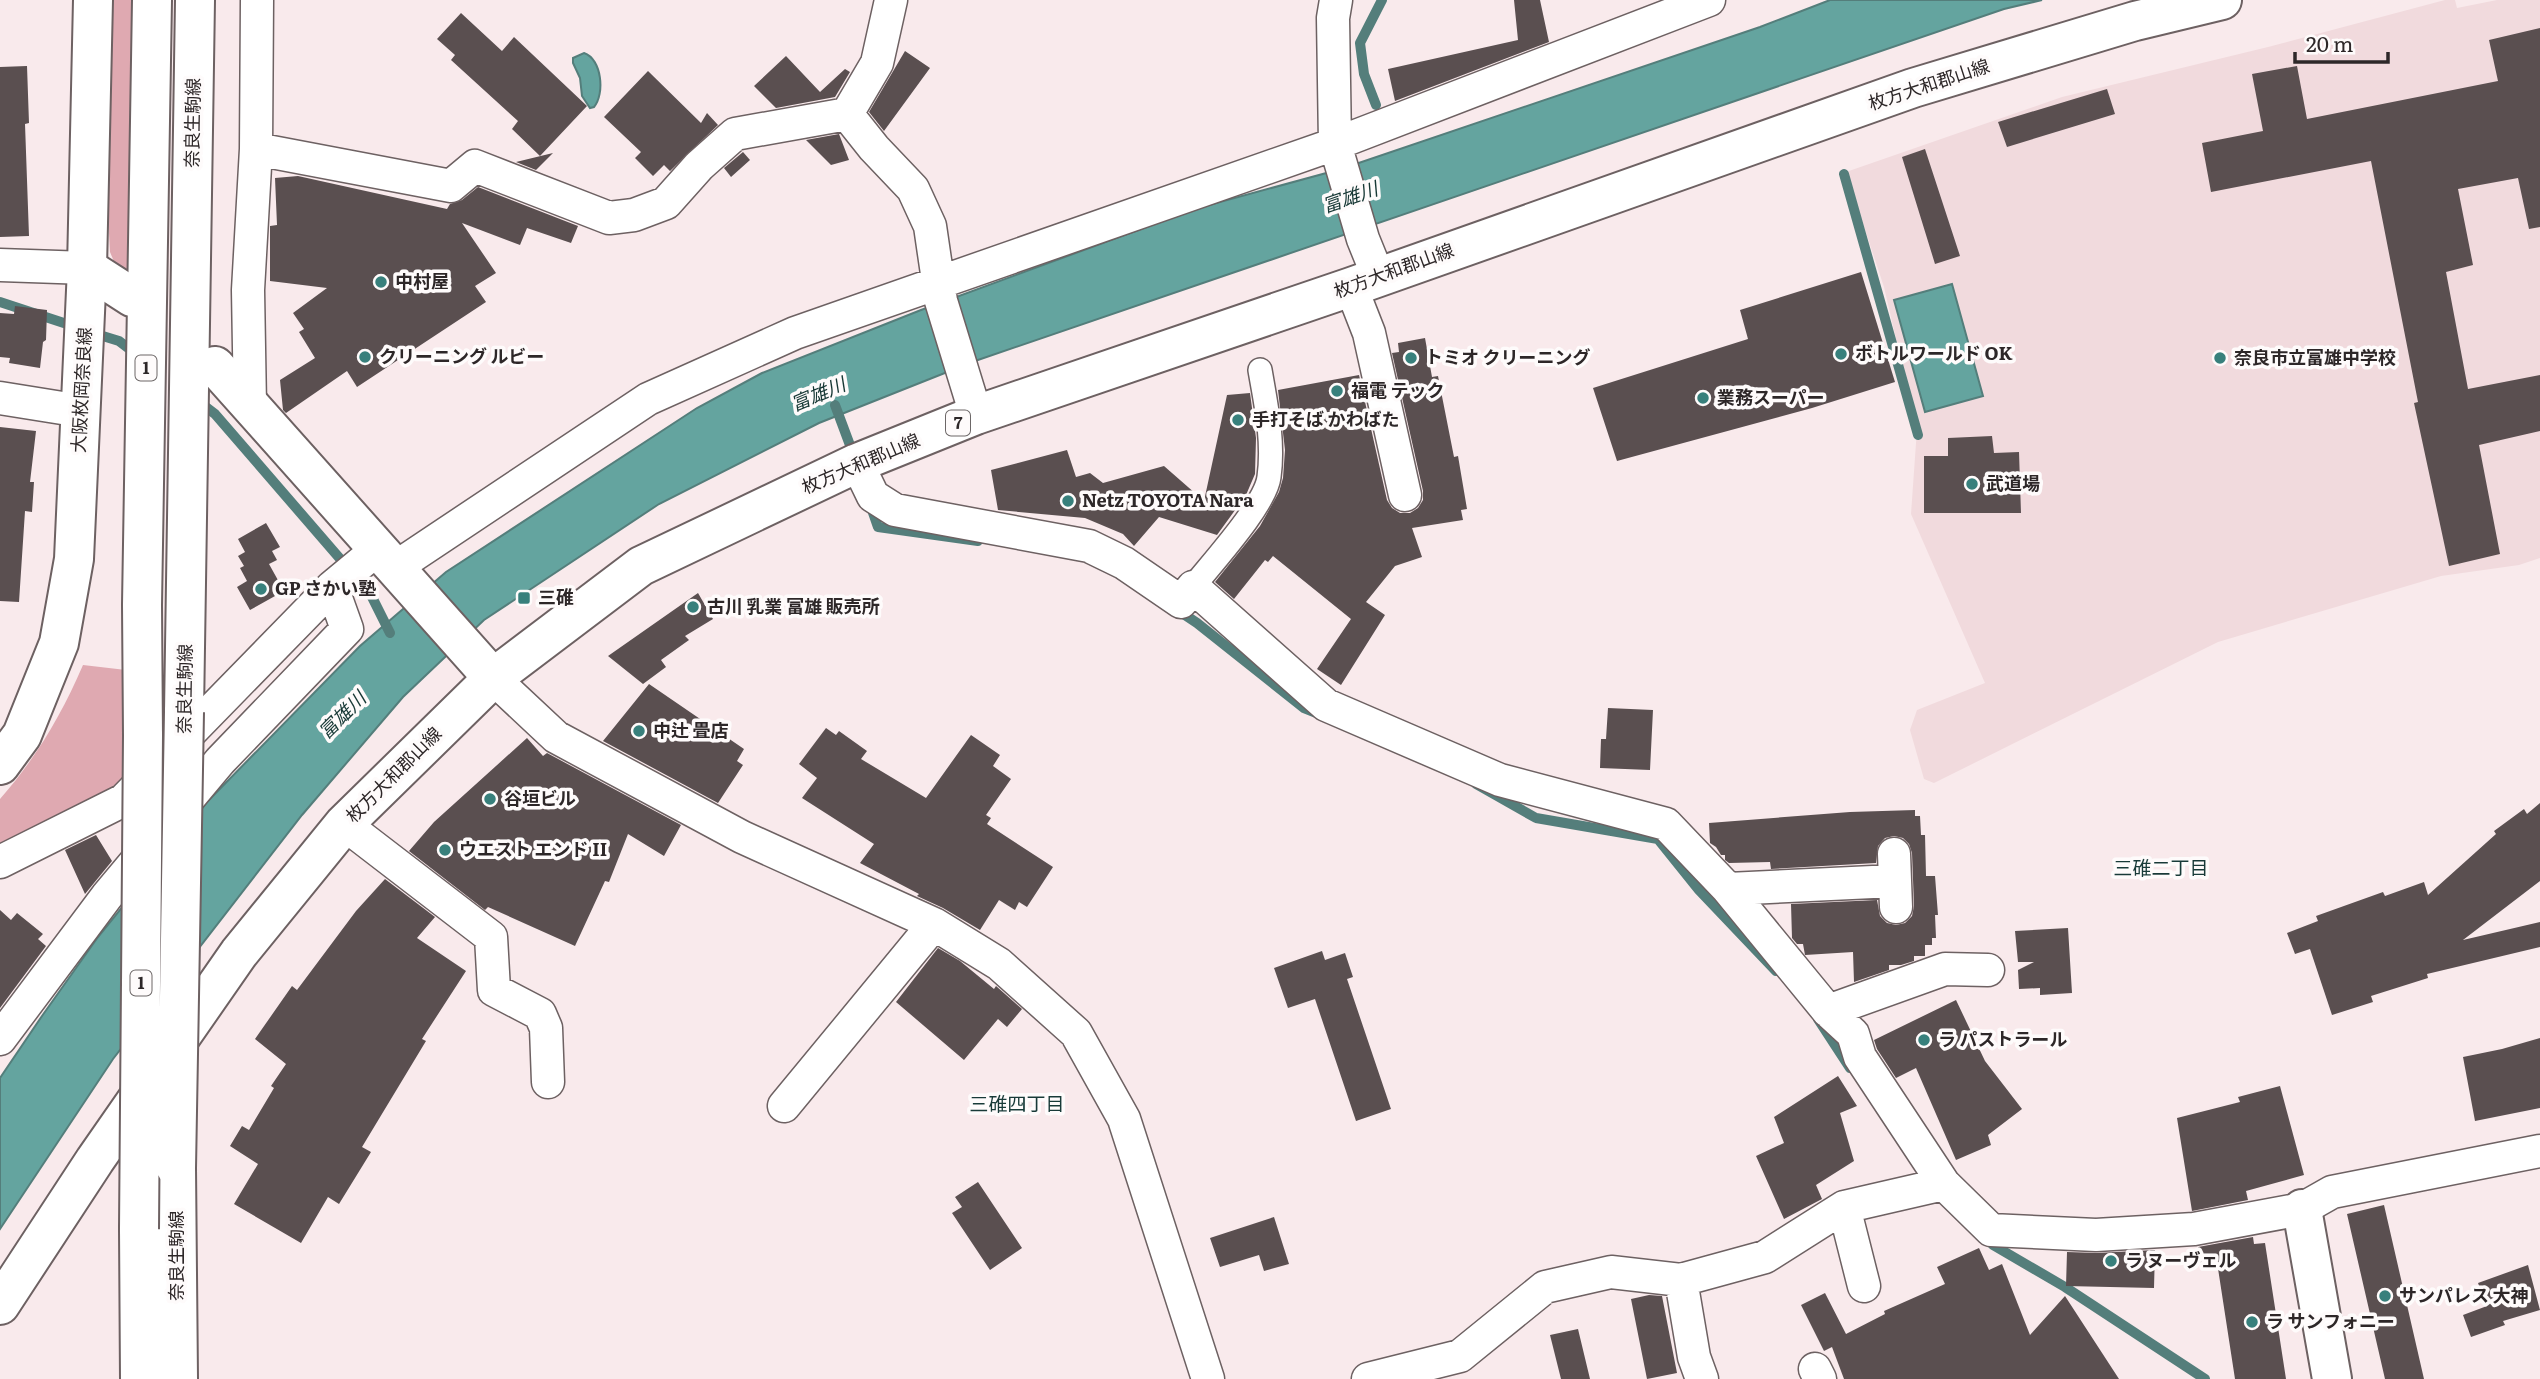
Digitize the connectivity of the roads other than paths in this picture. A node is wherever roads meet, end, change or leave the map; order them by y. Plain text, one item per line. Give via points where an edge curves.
1 (93, 0) edge
2 (152, 0) edge
3 (195, 0) edge
4 (257, 0) edge
5 (891, 0) edge
6 (1336, 0) edge
7 (1709, 0) edge
8 (2222, 0) edge
9 (848, 114) junction
10 (256, 149) junction
11 (1338, 156) junction
12 (0, 265) edge
13 (87, 268) junction
14 (1365, 281) junction
15 (940, 292) junction
16 (132, 297) dead end
17 (215, 366) dead end
18 (1260, 370) dead end
19 (0, 398) edge
20 (250, 406) junction
21 (81, 411) junction
22 (976, 415) junction
23 (856, 463) junction
24 (1405, 495) dead end
25 (398, 569) junction
26 (332, 587) junction
27 (1193, 587) junction
28 (493, 678) junction
29 (0, 765) edge
30 (344, 824) junction
31 (0, 862) edge
32 (1894, 881) dead end
33 (1728, 889) junction
34 (934, 924) junction
35 (1988, 970) dead end
36 (1828, 1011) junction
37 (0, 1039) edge
38 (548, 1082) dead end
39 (784, 1106) dead end
40 (2540, 1152) edge
41 (1944, 1184) junction
42 (1844, 1207) junction
43 (2302, 1209) junction
44 (1681, 1280) junction
45 (1864, 1286) dead end
46 (0, 1305) edge
47 (1464, 1368) edge
48 (140, 1379) edge
49 (178, 1379) edge
50 (1208, 1379) edge
51 (1368, 1379) edge
52 (1702, 1379) edge
53 (2332, 1379) edge

1 - 13 main road, 大阪枚岡奈良線
2 - 48 main road, 1, bridge via 142,605
3 - 49 main road, 奈良生駒線, bridge via 176,1168
4 - 10 street
5 - 9 street via 877,63
6 - 11 street
7 - 11 street
8 - 14 main road, 枚方大和郡山線 / 7 via 2135,21 1913,88
9 - 10 street via 735,134 666,202 634,215 609,218 475,166 451,186
9 - 15 street via 913,188 930,226
10 - 20 street via 248,290
11 - 14 street via 1363,239
11 - 15 street
12 - 13 street
13 - 16 main road
13 - 21 main road, 大阪枚岡奈良線
14 - 22 main road, 枚方大和郡山線 / 7
14 - 24 street via 1369,333
15 - 22 street
15 - 25 street via 795,333 648,399
17 - 20 main road
18 - 27 street via 1270,432 1269,480 1256,506
19 - 21 street
20 - 25 main road
21 - 29 main road, 大阪枚岡奈良線 via 74,559 59,643 22,735
22 - 23 main road, 枚方大和郡山線 / 7
23 - 27 street via 873,496 895,510 1089,545 1181,603
23 - 28 main road, 枚方大和郡山線 / 7 via 641,566
25 - 26 street
25 - 28 main road
26 - 31 street via 124,800
26 - 37 street via 347,629 211,772 107,896
27 - 33 street via 1326,705 1500,780 1666,824
28 - 30 main road, 枚方大和郡山線 / 7
28 - 34 street via 556,737 742,837
30 - 38 street via 491,937 494,990 540,1014 546,1028
30 - 46 main road, 枚方大和郡山線 / 7 via 239,953
32 - 33 street
33 - 36 street
34 - 39 street
34 - 50 street via 999,964 1076,1033 1124,1119
35 - 36 street via 1945,969
36 - 41 street via 1853,1034 1860,1057
40 - 43 street via 2332,1192
41 - 42 street
41 - 43 street via 1991,1230 2096,1235 2182,1229
42 - 44 street via 1765,1257
42 - 45 street
43 - 53 main road
44 - 47 street via 1611,1272 1545,1287
44 - 52 street
47 - 51 street

